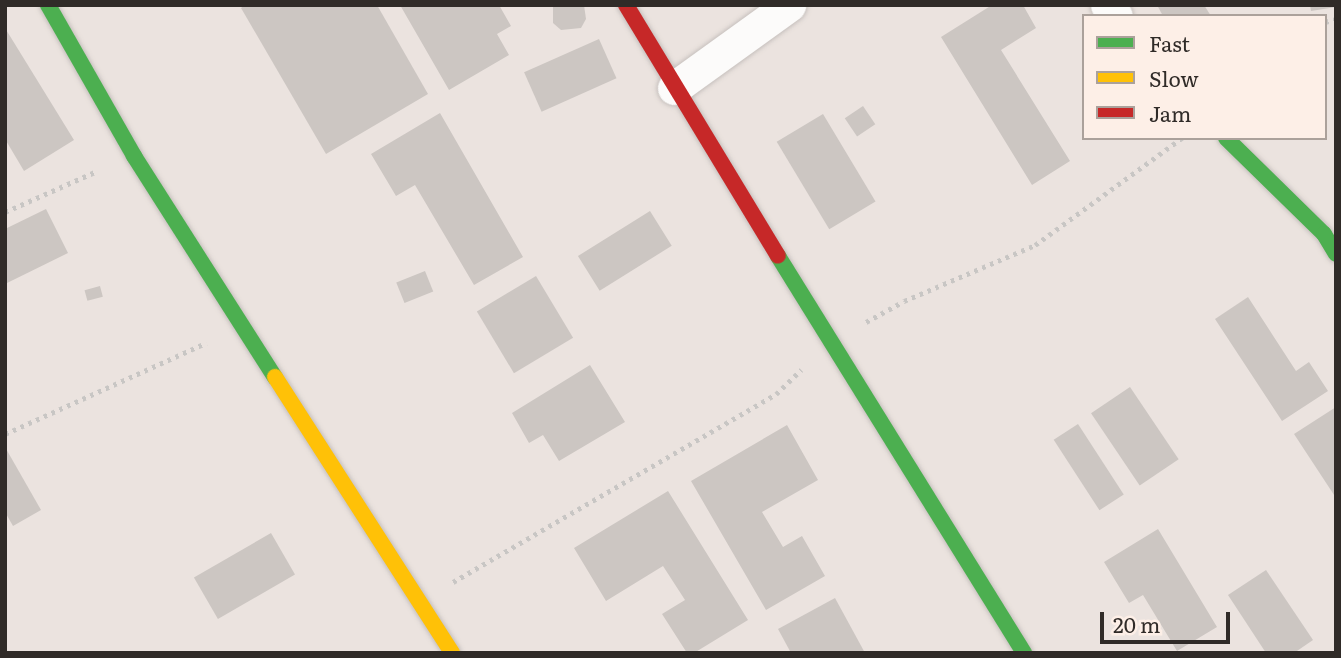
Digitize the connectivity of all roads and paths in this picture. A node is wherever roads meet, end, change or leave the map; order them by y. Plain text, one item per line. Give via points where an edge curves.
1 (48, 5) edge
2 (626, 5) edge
3 (789, 5) edge
4 (674, 88) junction
5 (1228, 140) edge
6 (134, 156) junction
7 (5, 212) edge
8 (1336, 254) edge
9 (242, 327) junction
10 (5, 434) edge
11 (452, 653) edge
12 (1024, 653) edge

1 - 6 street
2 - 4 street
3 - 4 street
4 - 12 street
5 - 8 street via 1324,234
6 - 7 path
6 - 9 street
9 - 10 path
9 - 11 street

